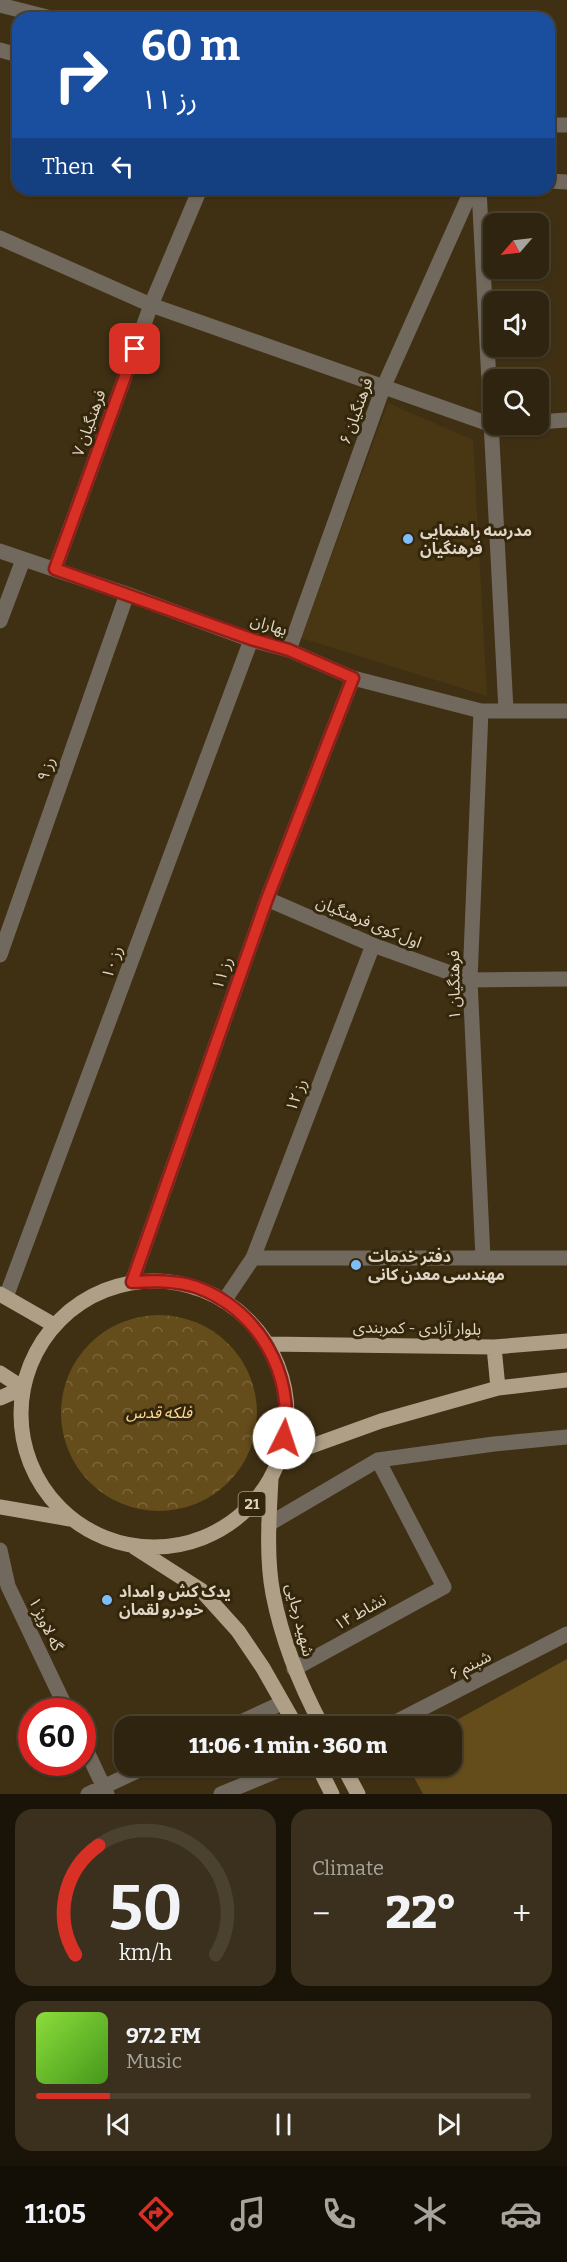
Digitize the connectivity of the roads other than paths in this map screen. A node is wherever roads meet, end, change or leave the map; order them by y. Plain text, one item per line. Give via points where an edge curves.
1 (0, 4) edge
2 (29, 12) edge
3 (197, 195) edge
4 (469, 195) edge
5 (479, 195) edge
6 (0, 238) edge
7 (151, 305) junction
8 (492, 369) edge
9 (383, 388) junction
10 (567, 420) edge
11 (483, 421) edge
12 (549, 421) edge
13 (496, 435) edge
14 (0, 551) edge
15 (23, 560) junction
16 (55, 569) junction
17 (127, 594) junction
18 (0, 621) edge
19 (251, 639) junction
20 (289, 650) junction
21 (353, 678) junction
22 (481, 711) junction
23 (506, 711) junction
24 (567, 711) edge
25 (267, 899) junction
26 (373, 945) junction
27 (0, 956) edge
28 (567, 979) edge
29 (470, 980) junction
30 (253, 1258) junction
31 (483, 1258) junction
32 (567, 1258) edge
33 (132, 1282) junction
34 (3, 1295) edge
35 (224, 1301) junction
36 (54, 1324) junction
37 (567, 1341) edge
38 (267, 1344) junction
39 (494, 1347) junction
40 (0, 1373) edge
41 (567, 1380) edge
42 (23, 1388) junction
43 (498, 1388) junction
44 (0, 1398) edge
45 (567, 1437) edge
46 (280, 1457) junction
47 (378, 1460) junction
48 (271, 1479) junction
49 (0, 1507) edge
50 (70, 1519) junction
51 (269, 1524) junction
52 (134, 1547) junction
53 (0, 1550) edge
54 (567, 1634) edge
55 (294, 1669) junction
56 (61, 1698) edge
57 (282, 1703) junction
58 (254, 1716) edge
59 (290, 1716) edge
60 (317, 1716) edge
61 (407, 1716) edge
62 (96, 1770) edge
63 (130, 1776) edge
64 (264, 1776) edge
65 (323, 1776) edge
66 (348, 1776) edge
67 (106, 1790) edge
68 (88, 1794) edge
69 (221, 1794) edge
70 (332, 1794) edge
71 (358, 1794) edge

1 - 2 street
3 - 7 street, فرهنگیان ۷
4 - 9 street, فرهنگیان ۶
5 - 8 street
6 - 7 street
7 - 9 street
7 - 16 street, فرهنگیان ۷
9 - 11 street
9 - 20 street, فرهنگیان ۶
10 - 12 street
13 - 23 street
14 - 15 street, بهاران
15 - 16 street, بهاران
15 - 18 street
16 - 17 street, بهاران
17 - 19 street, بهاران
17 - 27 street, رز ۹
19 - 20 street, بهاران
19 - 34 street, رز ۱۰
20 - 21 street, بهاران
21 - 22 street, بهاران
21 - 25 street, رز ۱۱
22 - 23 street, بهاران
22 - 29 street, فرهنگیان ۱
23 - 24 street, بهاران
25 - 26 street, اول کوی فرهنگیان
25 - 33 street, رز ۱۱
26 - 29 street, اول کوی فرهنگیان
26 - 30 street, رز ۱۲
28 - 29 street, اول کوی فرهنگیان
29 - 31 street, فرهنگیان ۱
30 - 31 street
30 - 35 street, رز ۱۲
31 - 32 street
33 - 35 main road, 21 via 164,1281 195,1287
33 - 36 main road, 21 via 89,1297
34 - 36 main road
35 - 38 main road, 21 via 248,1320
36 - 42 main road, 21 via 34,1354
37 - 39 main road, بلوار آزادی - کمربندی
38 - 39 main road, بلوار آزادی - کمربندی
38 - 46 main road, 21 via 283,1380 287,1419
39 - 43 main road
40 - 42 main road
41 - 43 main road
42 - 44 main road
42 - 50 main road, 21 via 20,1425 28,1460 45,1492
43 - 46 main road via 381,1421
45 - 47 street
46 - 48 main road, 21
47 - 51 street
47 - 55 street, نشاط ۱۴ via 444,1587
48 - 51 main road, شهید رجایی
48 - 52 main road, 21 via 246,1512 213,1535 174,1547
49 - 50 main road, 21
50 - 52 main road, 21 via 100,1538
51 - 55 main road, شهید رجایی via 273,1593
52 - 57 main road via 201,1590 238,1631
53 - 56 street, گه لاویژ ۱ via 8,1586
54 - 61 street, شبنم ۶
55 - 60 main road, شهید رجایی
57 - 58 street
57 - 59 main road
62 - 67 street
63 - 67 street
64 - 69 street
65 - 70 main road
66 - 71 main road
67 - 68 street

